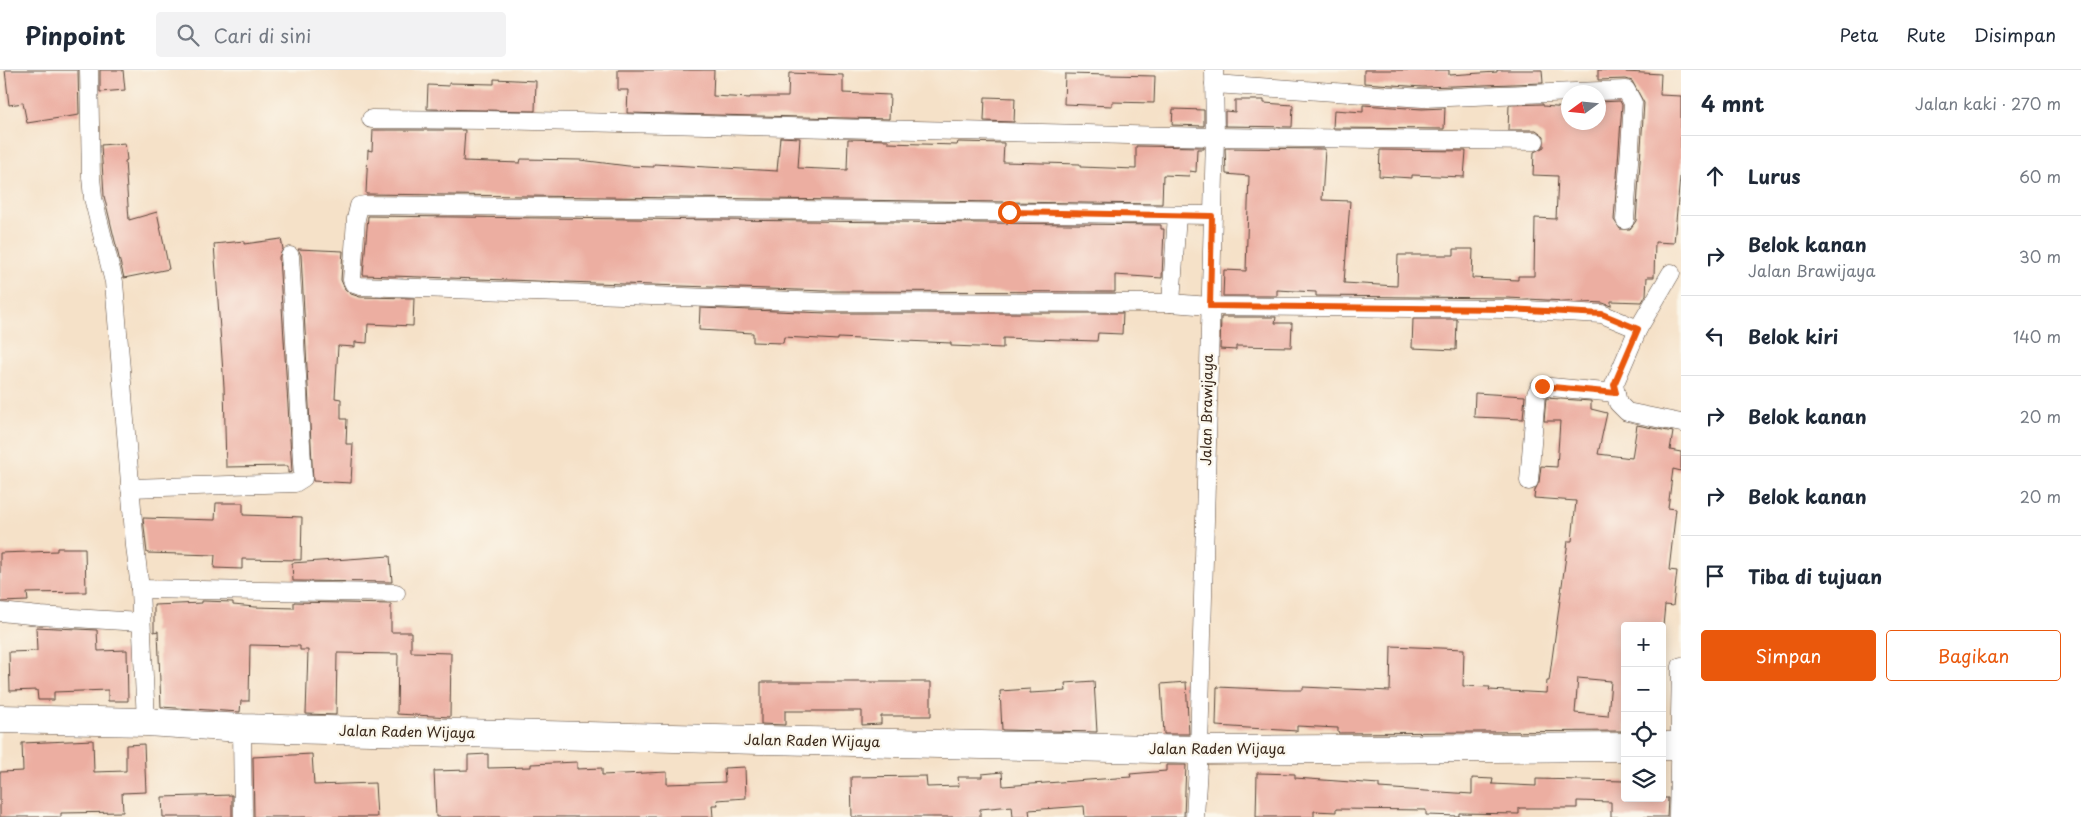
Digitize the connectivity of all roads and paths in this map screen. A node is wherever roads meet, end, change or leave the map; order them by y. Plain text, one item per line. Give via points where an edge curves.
1 (89, 70) edge
2 (1214, 77) edge
3 (371, 119) dead end
4 (1215, 138) junction
5 (1535, 141) dead end
6 (1177, 215) junction
7 (1212, 216) junction
8 (1625, 220) dead end
9 (290, 256) dead end
10 (1671, 273) dead end
11 (1171, 303) junction
12 (1210, 306) junction
13 (1638, 329) junction
14 (1616, 393) junction
15 (1681, 423) edge
16 (1530, 481) dead end
17 (130, 488) junction
18 (140, 589) junction
19 (396, 593) dead end
20 (0, 612) edge
21 (140, 622) junction
22 (1681, 666) edge
23 (0, 720) edge
24 (146, 722) junction
25 (242, 728) junction
26 (1674, 746) edge
27 (1621, 747) edge
28 (1199, 750) junction
29 (243, 817) edge
30 (1195, 817) edge
31 (1678, 817) edge

1 - 17 street via 91,177 115,289
2 - 4 street, Jalan Brawijaya
2 - 8 street via 1423,98 1626,90 1634,102
3 - 4 street
4 - 5 street
4 - 7 street, Jalan Brawijaya
6 - 7 street
6 - 11 street
6 - 11 street via 365,205 359,206 354,236 352,280 360,286 826,302
7 - 12 street, Jalan Brawijaya
9 - 17 street via 303,478 294,483
10 - 13 street
11 - 12 street
12 - 13 street via 1507,309 1602,314
12 - 28 street, Jalan Brawijaya
13 - 14 street via 1614,385
14 - 15 street via 1618,403 1627,412
14 - 16 street via 1539,388
17 - 18 street
18 - 19 street
18 - 21 street
20 - 21 street
21 - 24 street
22 - 26 street
23 - 24 highway, Jalan Raden Wijaya
24 - 25 highway, Jalan Raden Wijaya
25 - 28 highway, Jalan Raden Wijaya
25 - 29 street
26 - 31 street
27 - 28 highway, Jalan Raden Wijaya
28 - 30 street, Jalan Brawijaya

